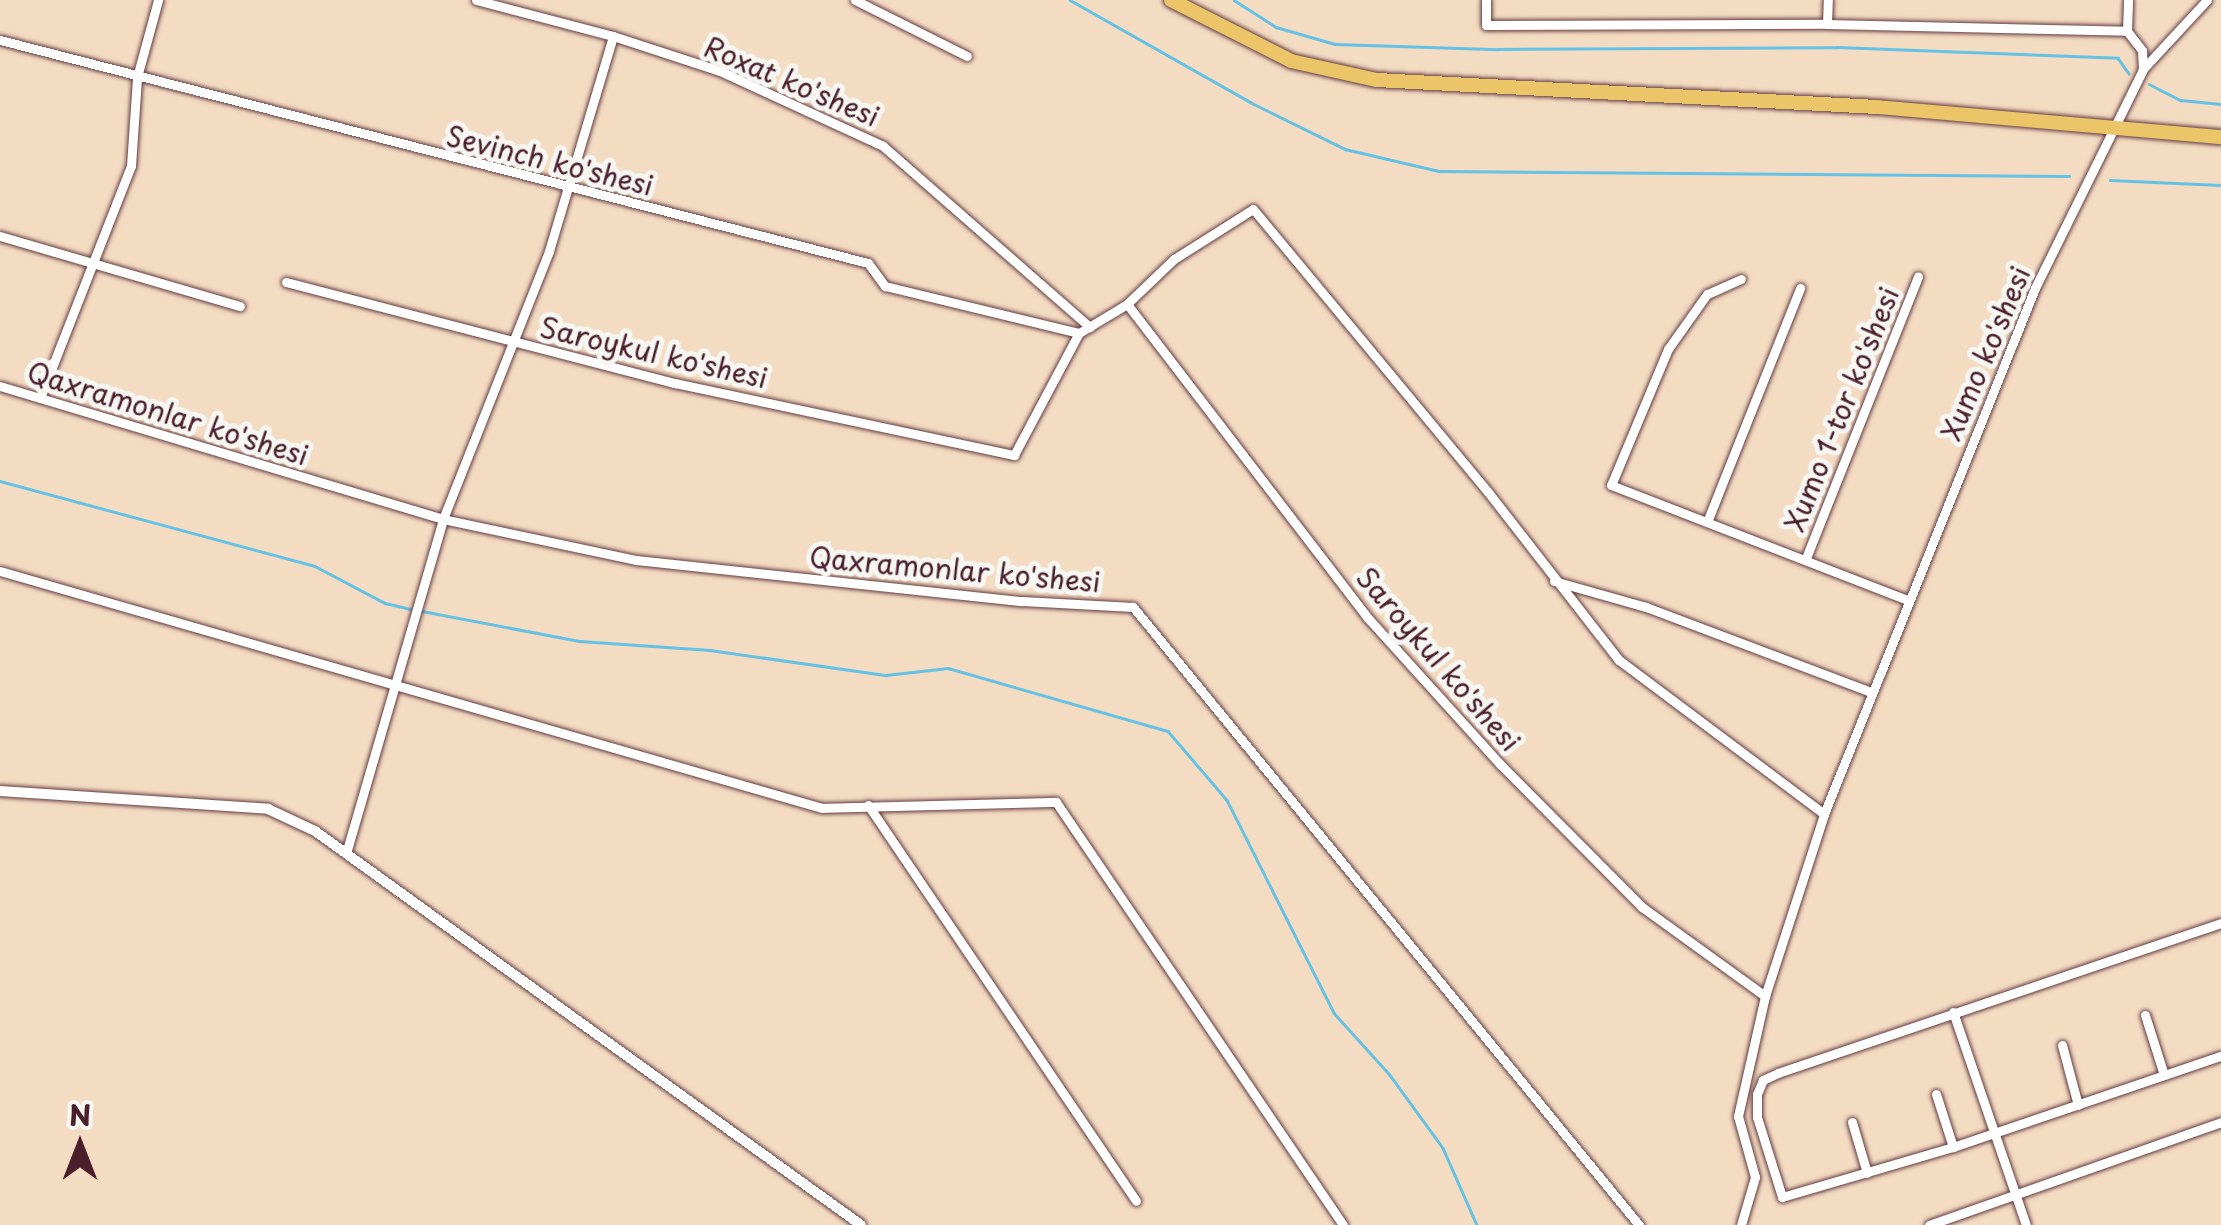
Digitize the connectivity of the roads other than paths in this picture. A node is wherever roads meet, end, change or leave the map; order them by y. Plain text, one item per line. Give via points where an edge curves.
1 (158, 0) edge
2 (476, 0) edge
3 (856, 0) edge
4 (1172, 0) edge
5 (1486, 0) edge
6 (1828, 0) edge
7 (2128, 0) edge
8 (2207, 0) edge
9 (1827, 24) junction
10 (2127, 31) junction
11 (613, 36) junction
12 (0, 40) edge
13 (966, 56) dead end
14 (2143, 69) junction
15 (137, 77) junction
16 (2112, 127) junction
17 (2221, 137) edge
18 (569, 189) junction
19 (0, 236) edge
20 (94, 262) junction
21 (1918, 276) dead end
22 (1741, 279) dead end
23 (286, 282) dead end
24 (1800, 288) dead end
25 (1126, 304) junction
26 (240, 306) dead end
27 (1090, 327) junction
28 (1079, 333) junction
29 (514, 342) junction
30 (0, 386) edge
31 (40, 398) junction
32 (443, 518) junction
33 (1707, 522) junction
34 (1806, 558) junction
35 (0, 571) edge
36 (1554, 581) junction
37 (1907, 600) junction
38 (393, 686) junction
39 (1871, 692) junction
40 (0, 791) edge
41 (868, 805) junction
42 (1824, 814) junction
43 (348, 850) junction
44 (2221, 923) edge
45 (1765, 996) junction
46 (1954, 1012) junction
47 (2146, 1015) dead end
48 (2062, 1045) dead end
49 (2221, 1056) edge
50 (2164, 1075) junction
51 (1936, 1094) dead end
52 (2078, 1105) junction
53 (1852, 1122) dead end
54 (2221, 1122) edge
55 (1992, 1134) junction
56 (1953, 1146) junction
57 (1867, 1173) junction
58 (2016, 1196) junction
59 (1136, 1201) dead end
60 (861, 1225) edge
61 (1343, 1225) edge
62 (1639, 1225) edge
63 (1741, 1225) edge
64 (1928, 1225) edge
65 (2026, 1225) edge

1 - 15 street
2 - 11 street, Roxat ko'shesi
3 - 13 street
4 - 16 highway via 1291,61 1377,80
5 - 9 street via 1486,25
6 - 9 street
7 - 10 street
8 - 14 street, Xumo ko'shesi
9 - 10 street
10 - 14 street via 2142,50
11 - 18 street
11 - 27 street, Roxat ko'shesi via 720,71 884,146
12 - 15 street, Sevinch ko'shesi
14 - 16 street, Xumo ko'shesi
15 - 18 street, Sevinch ko'shesi
15 - 20 street via 131,166
16 - 17 highway
16 - 37 street, Xumo ko'shesi via 2035,288
18 - 28 street, Sevinch ko'shesi via 868,263 884,286
18 - 29 street
19 - 20 street
20 - 26 street
20 - 31 street
21 - 34 street, Xumo 1-tor ko'shesi
22 - 33 street via 1707,294 1668,349 1612,486
23 - 29 street, Saroykul ko'shesi
24 - 33 street
25 - 27 street
25 - 36 street via 1174,259 1253,209
25 - 45 street, Saroykul ko'shesi via 1368,618 1500,764 1642,907
27 - 28 street
28 - 29 street, Saroykul ko'shesi via 1014,455
29 - 32 street
30 - 31 street, Qaxramonlar ko'shesi
31 - 32 street, Qaxramonlar ko'shesi
32 - 38 street
32 - 62 street, Qaxramonlar ko'shesi via 636,560 1133,608
33 - 34 street
34 - 37 street
35 - 38 street
36 - 39 street via 1646,607
36 - 42 street via 1619,660
37 - 39 street, Xumo ko'shesi
38 - 41 street via 822,808
38 - 43 street
39 - 42 street, Xumo ko'shesi
40 - 43 street via 268,809
41 - 59 street
41 - 61 street via 1056,802
42 - 45 street, Xumo ko'shesi
43 - 60 street
44 - 46 street
45 - 63 street, Xumo ko'shesi via 1738,1116 1754,1178
46 - 55 street
46 - 57 street via 1762,1080 1757,1117 1782,1197
47 - 50 street
48 - 52 street
49 - 50 street
50 - 52 street
51 - 56 street
52 - 55 street
53 - 57 street
54 - 58 street
55 - 56 street
55 - 58 street
56 - 57 street
58 - 64 street
58 - 65 street

